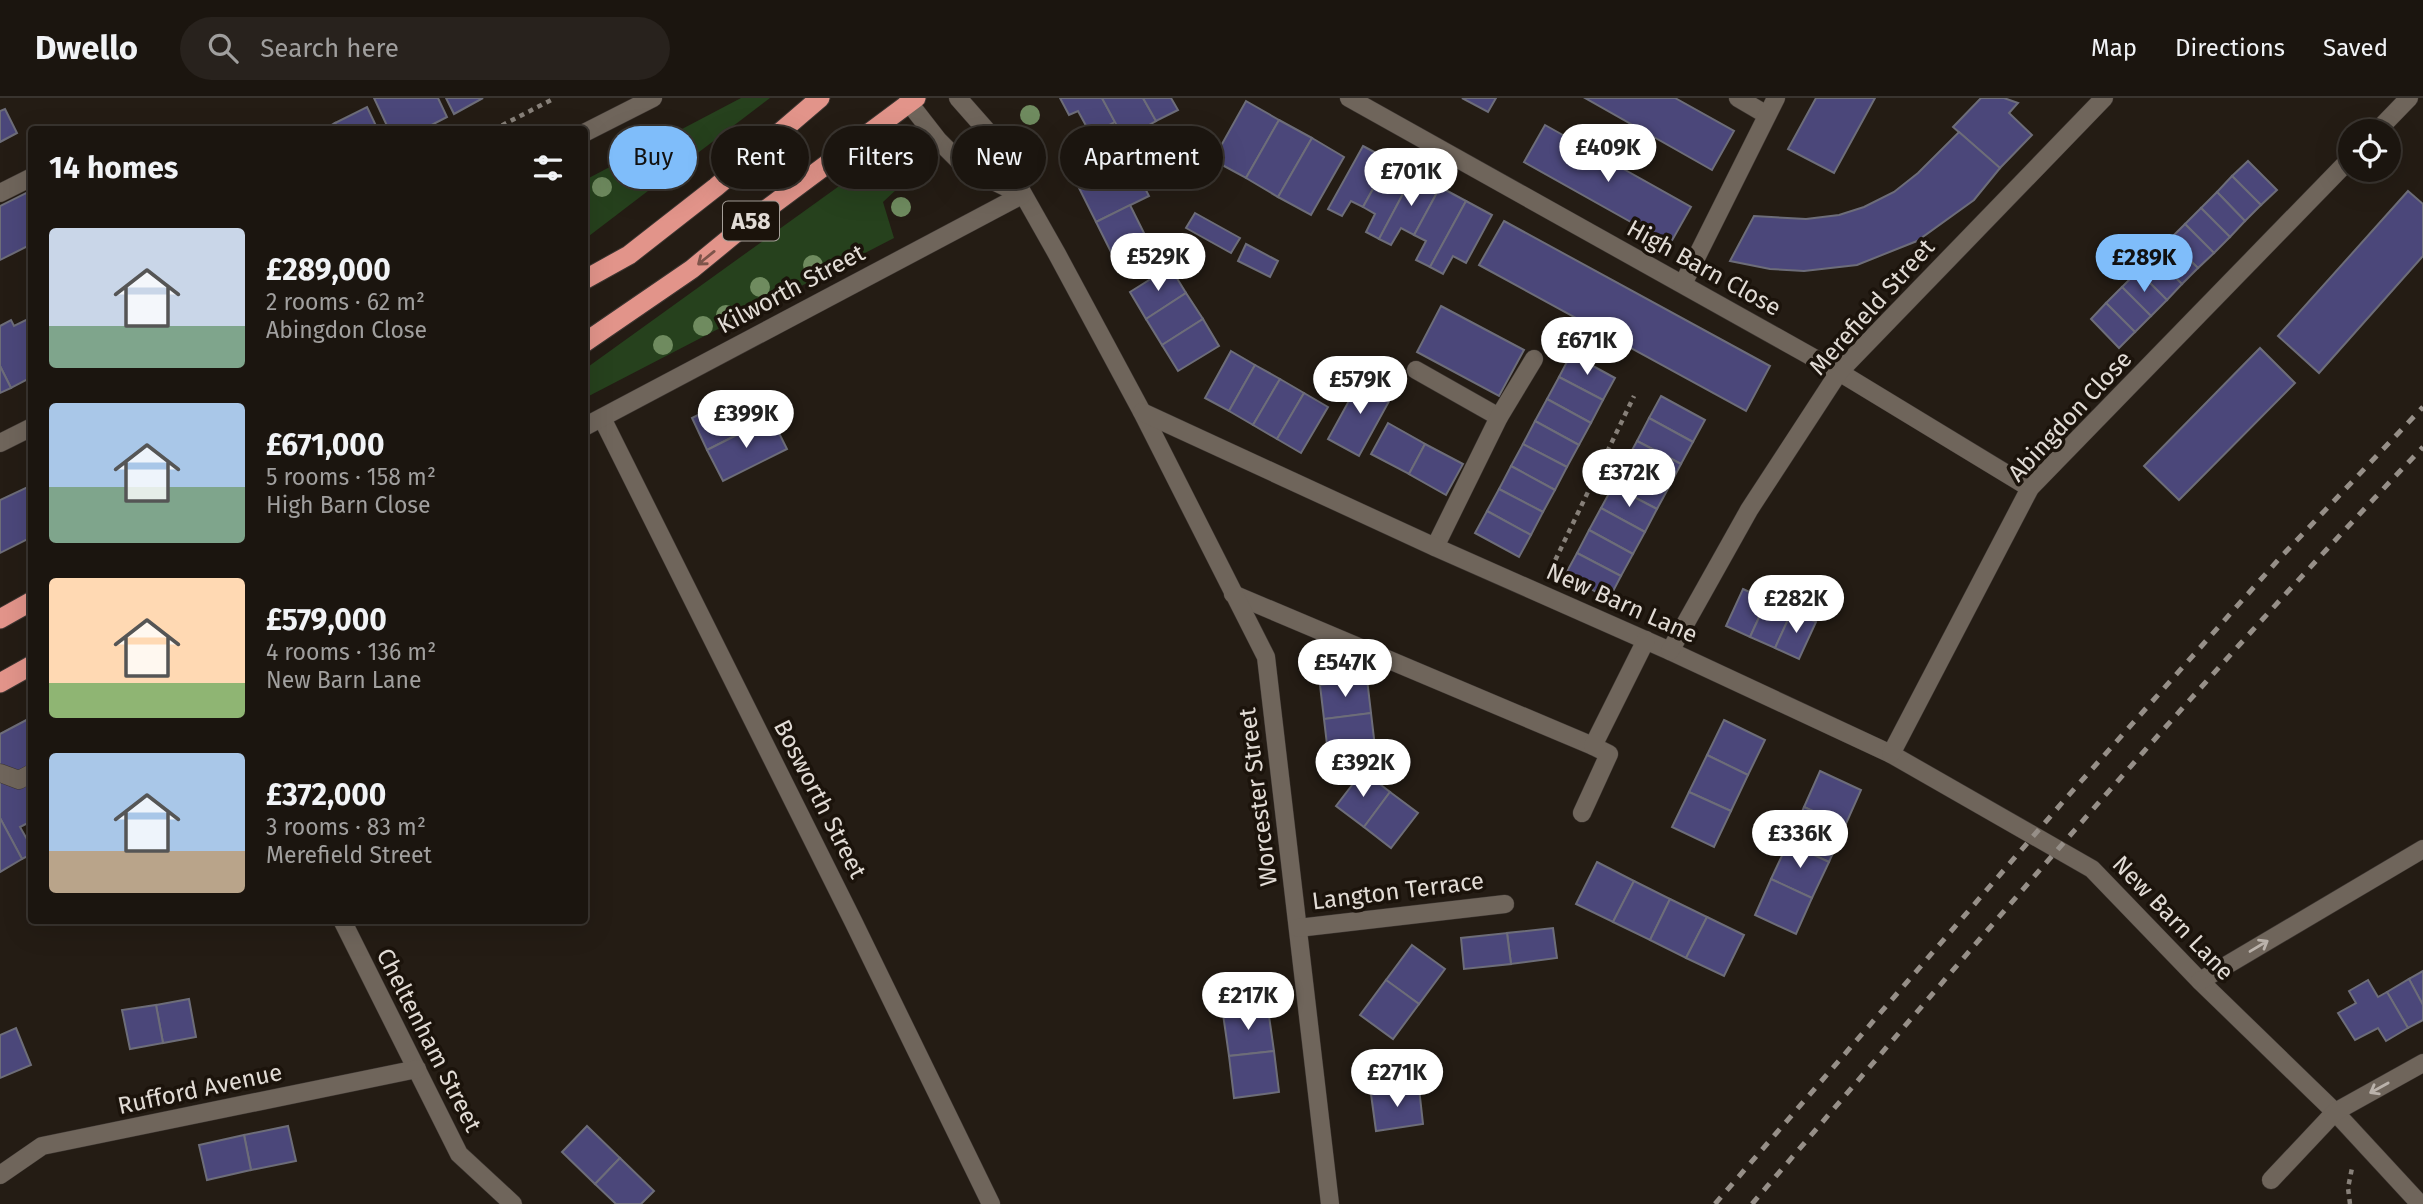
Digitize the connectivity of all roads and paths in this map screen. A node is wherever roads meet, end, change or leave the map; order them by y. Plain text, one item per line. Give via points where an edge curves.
1 (555, 98) edge
2 (653, 98) edge
3 (820, 98) edge
4 (958, 98) edge
5 (1349, 98) edge
6 (1738, 98) edge
7 (1776, 98) edge
8 (2104, 98) edge
9 (2409, 98) edge
10 (911, 100) edge
11 (1768, 115) junction
12 (2389, 119) edge
13 (501, 126) edge
14 (588, 132) edge
15 (2338, 171) edge
16 (28, 179) edge
17 (0, 193) edge
18 (1022, 195) junction
19 (588, 279) edge
20 (1683, 284) junction
21 (588, 340) edge
22 (1534, 359) dead end
23 (1416, 370) dead end
24 (1839, 372) junction
25 (1634, 396) dead end
26 (1142, 412) junction
27 (1499, 417) junction
28 (602, 418) junction
29 (588, 425) edge
30 (28, 429) edge
31 (0, 443) edge
32 (2030, 488) junction
33 (1435, 547) junction
34 (1539, 593) junction
35 (1233, 594) junction
36 (28, 603) edge
37 (0, 619) edge
38 (1646, 640) junction
39 (1670, 651) junction
40 (28, 667) edge
41 (0, 683) edge
42 (1593, 746) junction
43 (1891, 754) junction
44 (0, 774) edge
45 (28, 775) edge
46 (1582, 814) dead end
47 (2423, 849) edge
48 (1505, 904) dead end
49 (344, 924) edge
50 (1297, 928) junction
51 (2200, 981) junction
52 (2423, 1063) edge
53 (417, 1069) junction
54 (2334, 1112) junction
55 (0, 1175) edge
56 (2271, 1180) dead end
57 (497, 1197) edge
58 (513, 1204) edge
59 (991, 1204) edge
60 (1330, 1204) edge
61 (2420, 1204) edge

1 - 13 path
2 - 14 street
3 - 19 highway, A58 via 629,255
4 - 18 street via 988,132
5 - 20 street, High Barn Close
6 - 11 street
7 - 11 street
8 - 24 street, Merefield Street
9 - 12 street
10 - 18 street via 938,139 966,168
10 -> 21 highway, A58 via 692,269
11 - 20 street
15 - 32 street, Abingdon Close
16 - 17 street
18 - 26 street
18 - 28 street, Kilworth Street
20 - 24 street, High Barn Close
22 - 27 street
23 - 27 street
24 - 32 street, High Barn Close
24 - 39 street, Merefield Street via 1749,510
25 - 34 path
26 - 33 street, New Barn Lane
26 - 35 street, Worcester Street
27 - 33 street
28 - 29 street, Kilworth Street
28 - 59 street, Bosworth Street
30 - 31 street
32 - 43 street, Abingdon Close
33 - 34 street, New Barn Lane
34 - 38 street, New Barn Lane
35 - 42 street
35 - 50 street, Worcester Street via 1266,657
36 - 37 highway
38 - 39 street, New Barn Lane
38 - 42 street
39 - 43 street, New Barn Lane
40 - 41 highway
42 - 46 street via 1609,754
43 - 51 street, New Barn Lane via 2092,869
44 - 45 street via 19,780
51 -> 47 street
48 - 50 street, Langton Terrace
49 - 53 street, Cheltenham Street
50 - 60 street, Worcester Street
51 - 54 street, New Barn Lane
52 -> 54 street
53 - 55 street, Rufford Avenue via 42,1146
53 - 57 street, Cheltenham Street via 459,1154
54 - 56 street
54 - 61 street, New Barn Lane
57 - 58 street, Cheltenham Street

